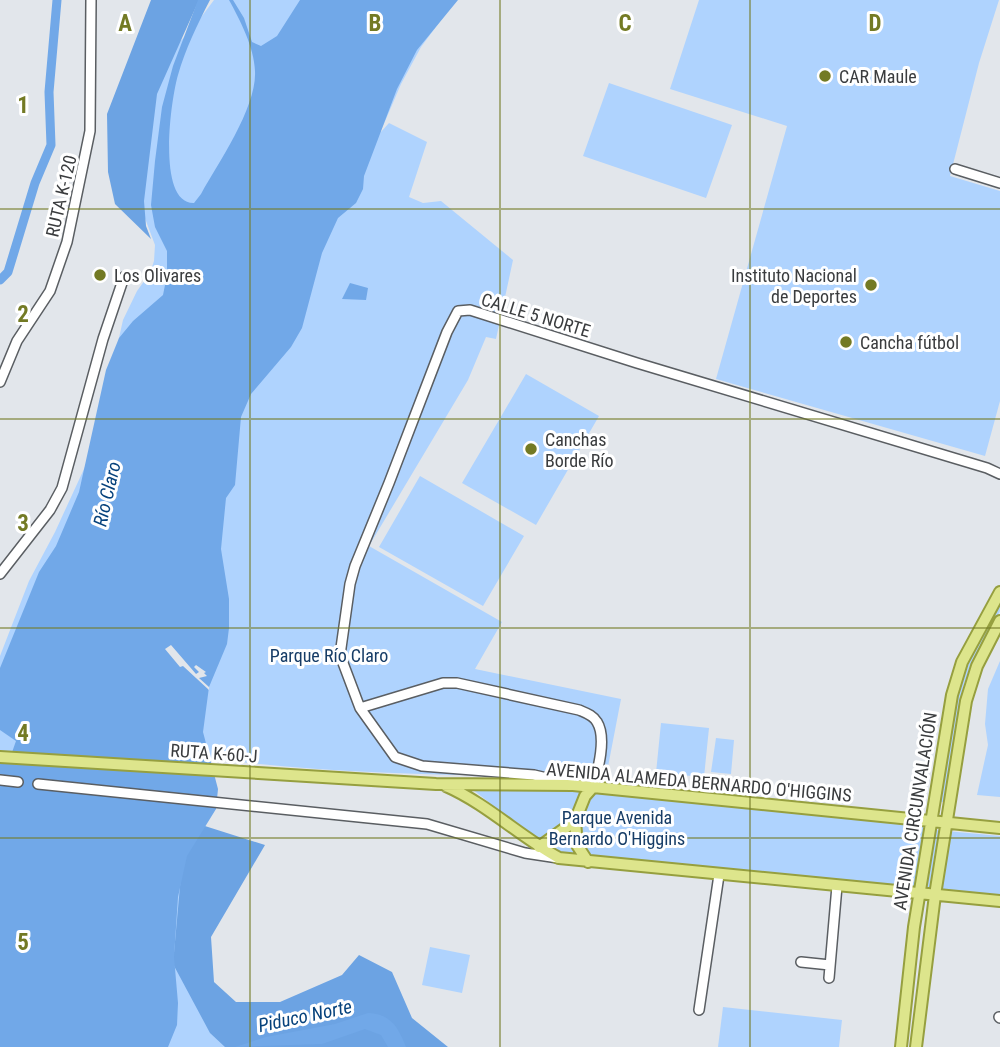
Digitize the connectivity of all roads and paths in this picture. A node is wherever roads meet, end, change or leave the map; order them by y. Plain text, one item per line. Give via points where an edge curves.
1 (92, 0) edge
2 (955, 169) dead end
3 (1000, 183) edge
4 (124, 277) dead end
5 (0, 382) edge
6 (1000, 474) edge
7 (0, 574) edge
8 (1000, 592) edge
9 (1000, 621) edge
10 (358, 704) junction
11 (0, 757) edge
12 (0, 780) edge
13 (18, 782) dead end
14 (431, 783) junction
15 (38, 784) dead end
16 (573, 785) junction
17 (593, 787) junction
18 (575, 821) junction
19 (929, 821) junction
20 (946, 822) junction
21 (1000, 828) edge
22 (539, 847) junction
23 (525, 853) junction
24 (559, 858) junction
25 (588, 862) junction
26 (719, 875) junction
27 (836, 886) junction
28 (919, 893) junction
29 (935, 895) junction
30 (1000, 901) edge
31 (801, 962) dead end
32 (830, 965) junction
33 (829, 978) dead end
34 (699, 1010) dead end
35 (901, 1047) edge
36 (916, 1047) edge

1 - 5 street, RUTA K-120 via 90,131 67,242 50,291 17,341
2 - 3 street
4 - 7 street via 61,488 50,510
6 - 10 street, CALLE 5 NORTE via 464,309 458,311 349,584 340,655
8 - 19 main road, AVENIDA CIRCUNVALACIÓN via 956,679
9 - 20 main road, AVENIDA CIRCUNVALACIÓN via 971,681
10 - 16 street via 386,748 404,762 548,777
10 - 17 street via 457,683 579,710 591,715 600,729
11 - 14 main road, RUTA K-60-J
12 - 13 street
14 - 16 main road, AVENIDA ALAMEDA BERNARDO O'HIGGINS
14 - 22 main road via 466,795
15 - 23 street via 427,824
16 - 17 main road, AVENIDA ALAMEDA BERNARDO O'HIGGINS
17 - 18 main road
17 - 19 main road, AVENIDA ALAMEDA BERNARDO O'HIGGINS
18 - 22 main road
18 - 25 main road via 577,845
19 - 20 main road, AVENIDA ALAMEDA BERNARDO O'HIGGINS
19 - 28 main road, AVENIDA CIRCUNVALACIÓN
20 - 21 main road, AVENIDA ALAMEDA BERNARDO O'HIGGINS
20 - 29 main road, AVENIDA CIRCUNVALACIÓN
22 - 23 street
22 - 24 main road
23 - 24 street
24 - 25 main road
25 - 26 main road
26 - 27 main road
26 - 34 street
27 - 28 main road
27 - 32 street
28 - 29 main road
28 - 35 main road, AVENIDA CIRCUNVALACIÓN
29 - 30 main road
29 - 36 main road, AVENIDA CIRCUNVALACIÓN
31 - 32 street
32 - 33 street

